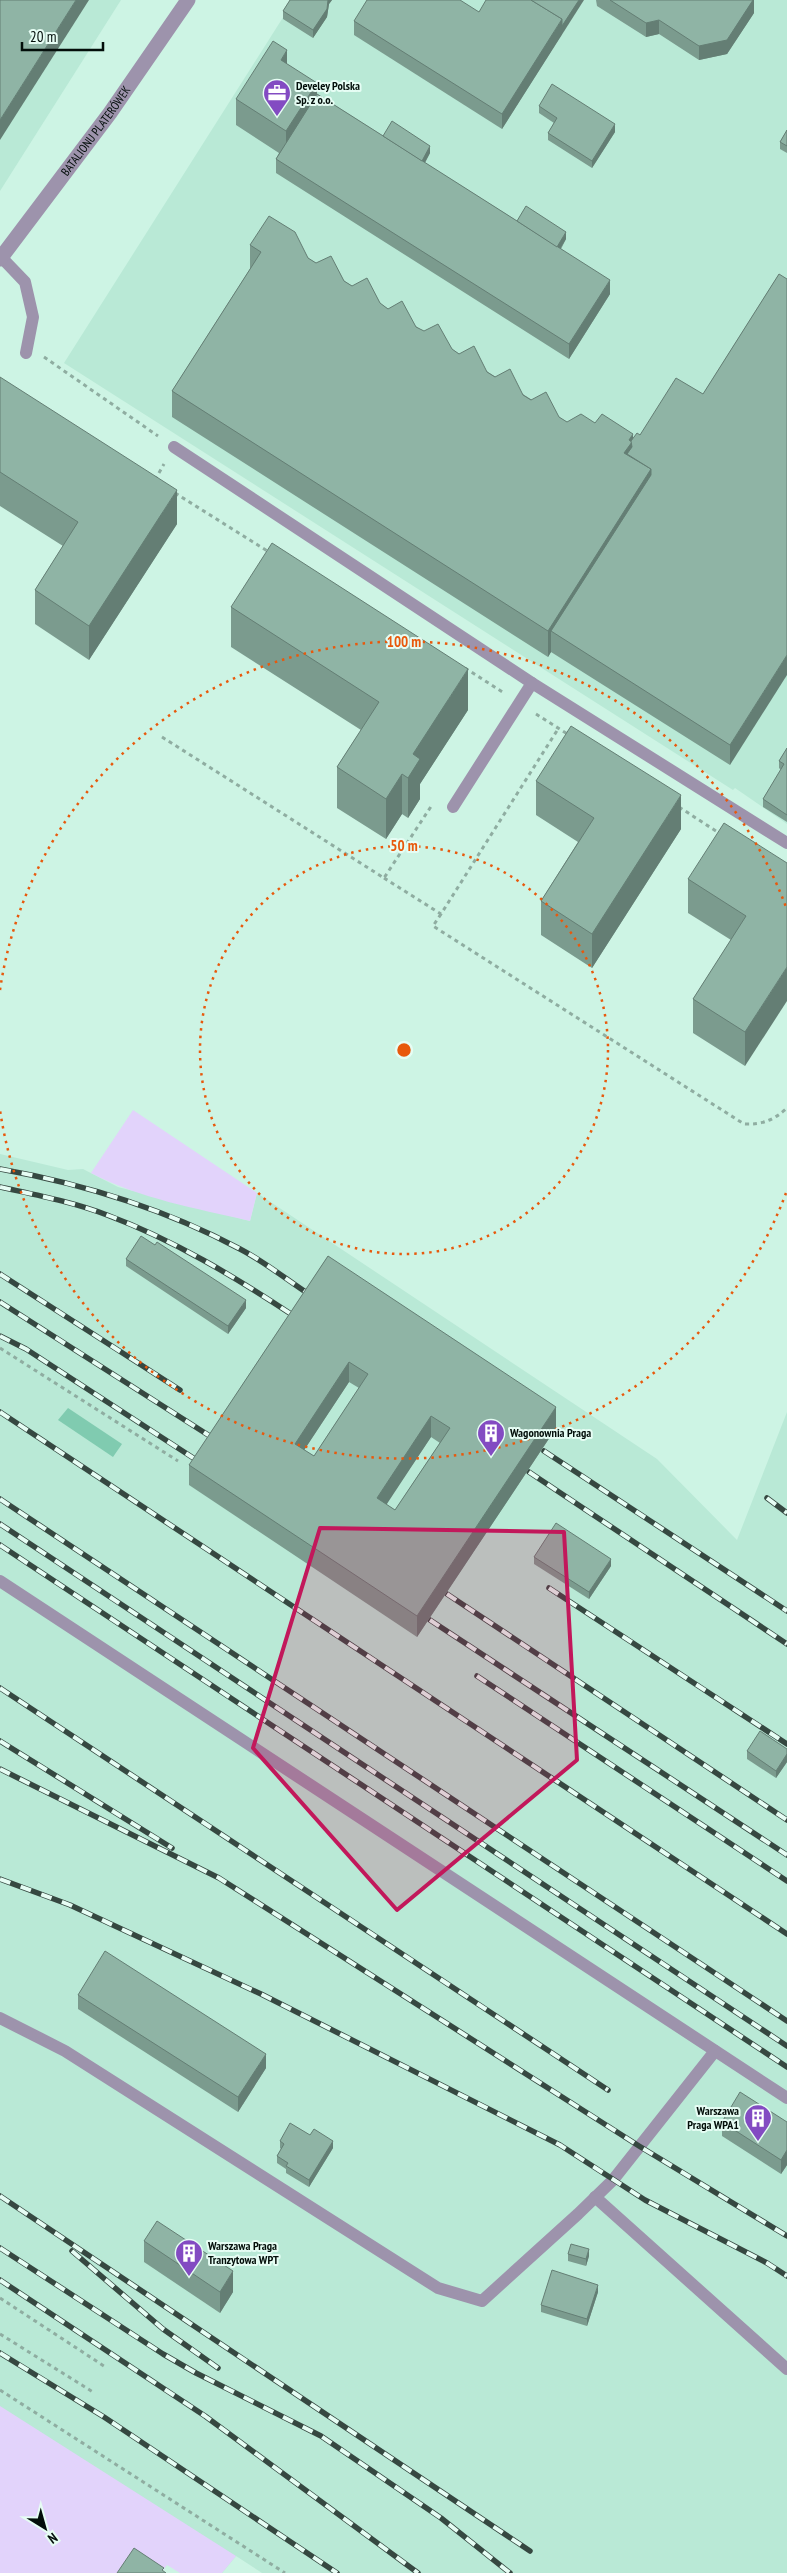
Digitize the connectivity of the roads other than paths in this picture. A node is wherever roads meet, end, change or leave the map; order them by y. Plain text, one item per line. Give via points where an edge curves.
1 (188, 0) edge
2 (1, 258) edge
3 (26, 353) road end
4 (174, 447) road end
5 (532, 683) junction
6 (453, 807) dead end
7 (787, 843) edge
8 (0, 1581) edge
9 (0, 2018) edge
10 (714, 2051) junction
11 (787, 2098) edge
12 (595, 2197) junction
13 (787, 2369) edge

1 - 2 street, BATALIONU PLATERÓWEK via 110,112
2 - 3 lane via 26,282 33,318
4 - 5 lane
5 - 6 lane
5 - 7 lane
8 - 10 lane
9 - 12 lane via 65,2051 438,2288 482,2301
10 - 11 lane
10 - 12 lane via 613,2180
12 - 13 lane

